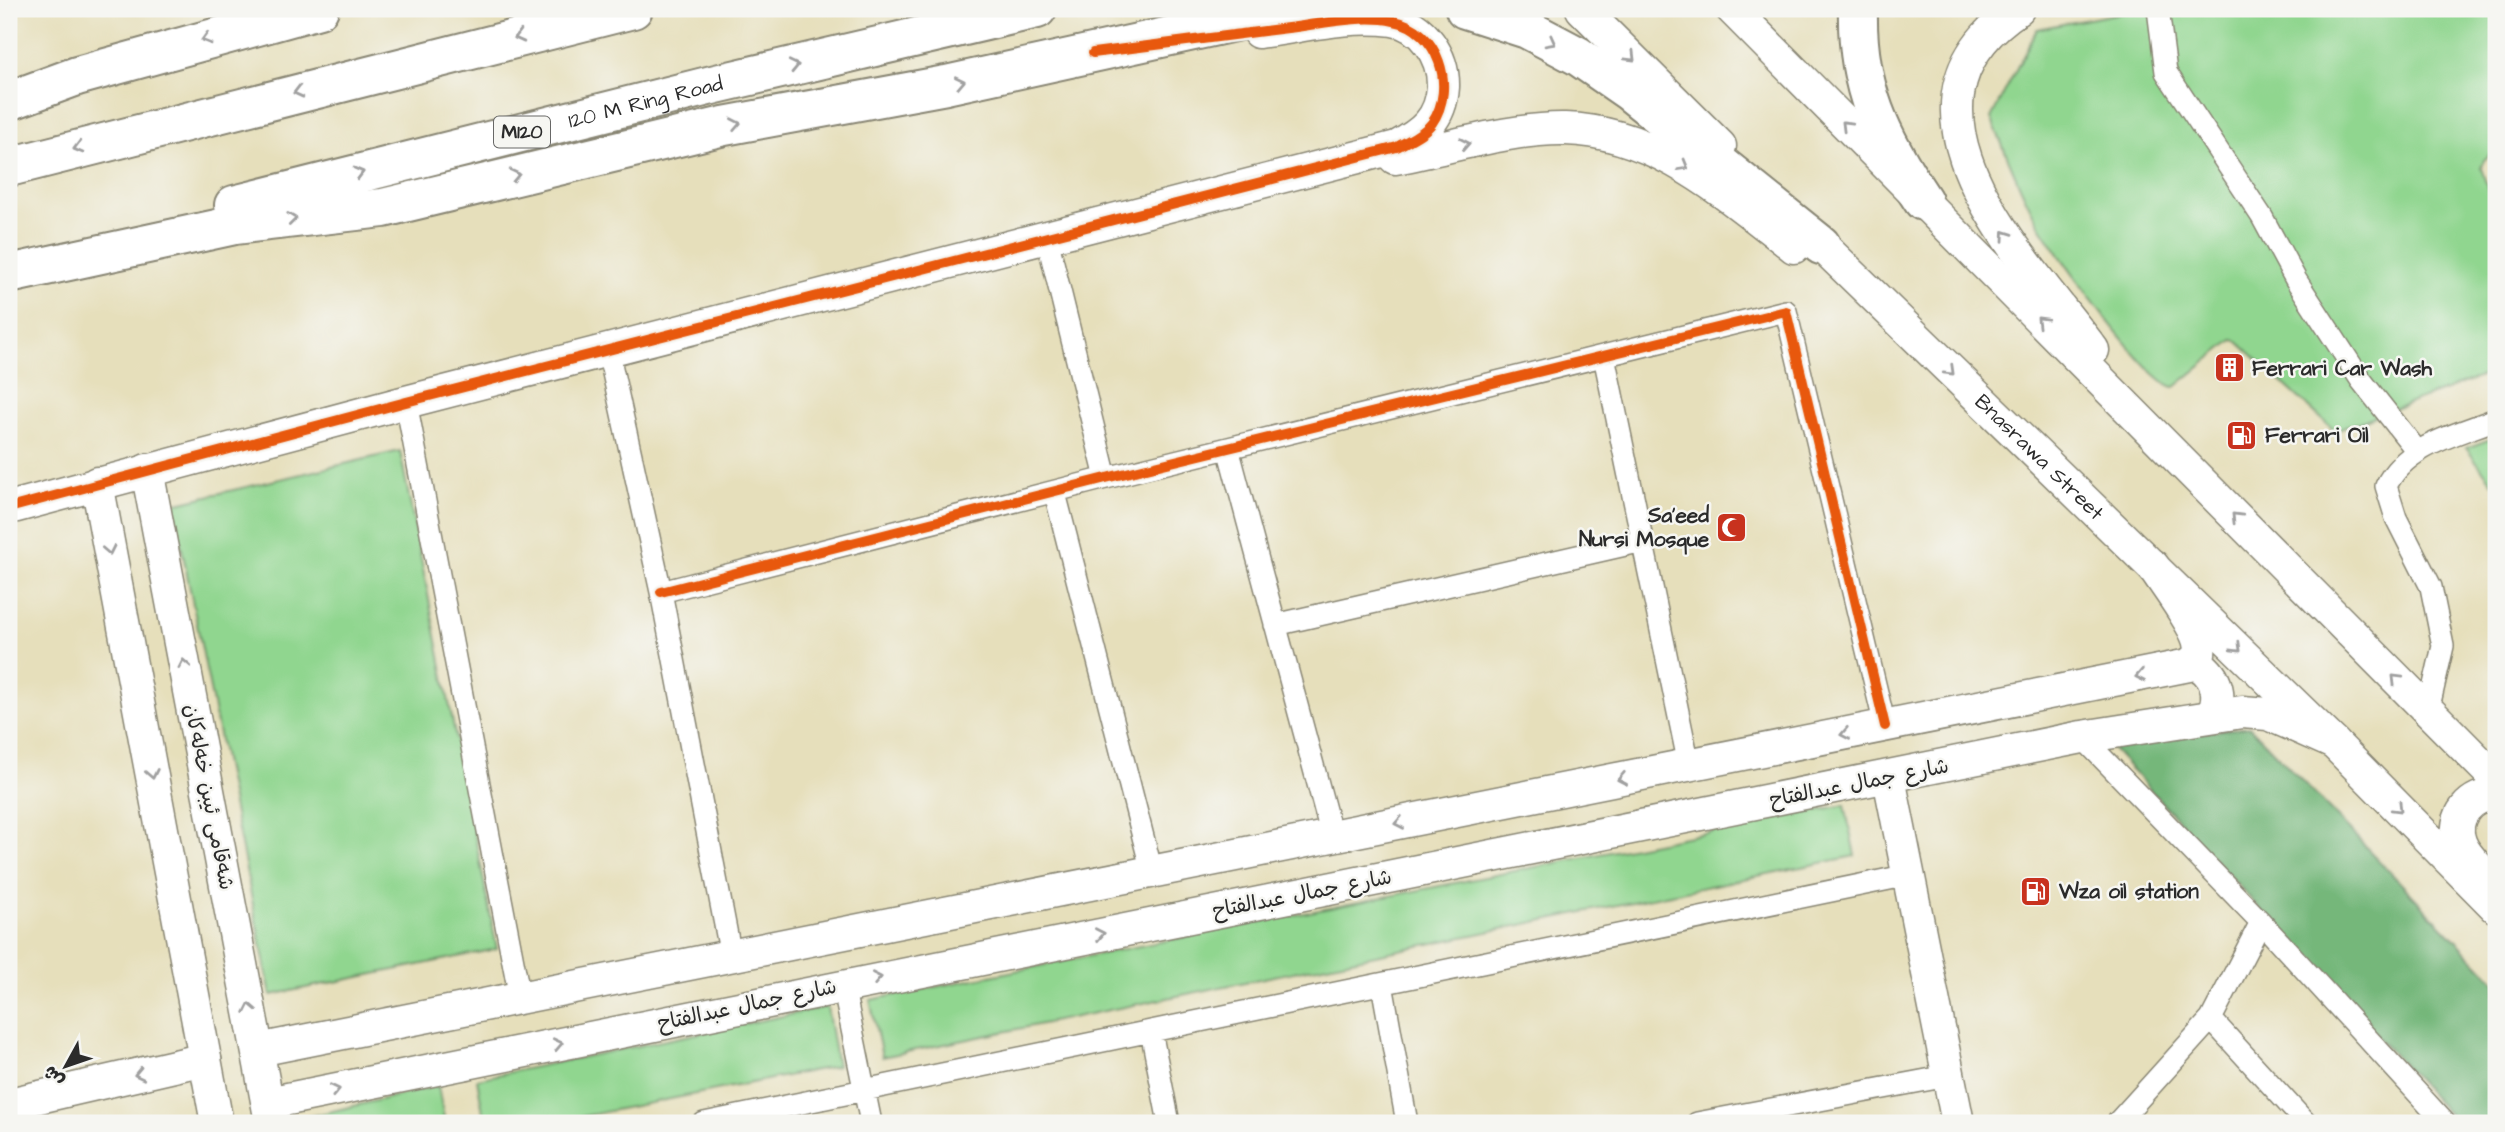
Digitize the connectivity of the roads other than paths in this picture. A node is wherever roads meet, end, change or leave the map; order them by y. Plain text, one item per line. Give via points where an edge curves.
1 (319, 9) edge
2 (633, 9) edge
3 (1037, 9) edge
4 (1294, 9) edge
5 (1465, 9) edge
6 (1582, 9) edge
7 (1732, 9) edge
8 (1858, 9) edge
9 (2018, 9) edge
10 (2158, 9) edge
11 (1093, 53) junction
12 (9, 101) edge
13 (9, 167) edge
14 (1253, 186) junction
15 (1923, 201) junction
16 (1047, 238) junction
17 (1821, 245) junction
18 (9, 264) edge
19 (9, 274) edge
20 (1916, 339) junction
21 (608, 350) junction
22 (1604, 356) junction
23 (406, 402) junction
24 (2130, 411) junction
25 (2496, 419) edge
26 (1228, 448) junction
27 (2417, 452) junction
28 (147, 470) junction
29 (1105, 478) junction
30 (97, 483) junction
31 (1055, 494) junction
32 (9, 508) edge
33 (1643, 541) junction
34 (2153, 566) junction
35 (661, 592) junction
36 (1275, 625) junction
37 (2194, 661) junction
38 (2428, 711) junction
39 (2213, 715) junction
40 (1885, 726) junction
41 (2082, 737) junction
42 (2334, 743) junction
43 (1689, 765) junction
44 (1889, 778) junction
45 (2496, 779) edge
46 (2496, 795) edge
47 (1332, 836) junction
48 (1253, 852) junction
49 (1153, 872) junction
50 (1909, 875) junction
51 (2496, 889) edge
52 (1264, 901) junction
53 (2496, 907) edge
54 (2261, 922) junction
55 (731, 956) junction
56 (1381, 984) junction
57 (843, 985) junction
58 (520, 998) junction
59 (2211, 1019) junction
60 (1151, 1031) junction
61 (258, 1050) junction
62 (205, 1059) junction
63 (1948, 1076) junction
64 (864, 1091) junction
65 (9, 1104) edge
66 (270, 1113) edge
67 (1741, 1119) edge
68 (214, 1123) edge
69 (704, 1123) edge
70 (871, 1123) edge
71 (1170, 1123) edge
72 (1407, 1123) edge
73 (1697, 1123) edge
74 (1958, 1123) edge
75 (2117, 1123) edge
76 (2306, 1123) edge
77 (2445, 1123) edge

1 -> 12 highway via 76,76
2 -> 13 highway
18 -> 3 highway, 120 M Ring Road / M120 via 477,143
4 - 11 highway
5 -> 17 highway via 1527,29 1578,56 1630,92
6 -> 17 main road, Bnasrawa Street
15 -> 7 main road
8 - 15 highway via 1868,102 1897,163
24 -> 9 main road via 2095,353 2007,237 1965,165 1957,133 1962,79 1993,29
10 - 27 street via 2166,72 2361,380
11 - 14 main road via 1368,20 1402,23 1425,38 1441,64 1443,87 1432,123 1420,135 1397,147
19 -> 11 highway via 235,225 383,208 724,126
14 - 16 main road
14 -> 20 main road via 1521,133 1563,129 1625,139 1660,152 1702,177
24 -> 15 main road
16 - 21 main road
16 - 29 street
17 - 20 main road, Bnasrawa Street
20 -> 34 main road, Bnasrawa Street
21 - 23 main road
21 - 35 street
22 - 26 street
22 - 33 street
22 - 40 street via 1786,311
23 - 28 main road
23 - 58 street
38 -> 24 main road
25 - 27 street
26 - 29 street
26 - 36 street
27 - 38 street via 2395,468 2386,486 2396,518 2431,587 2443,646
28 - 30 main road
61 -> 28 main road, شەقامی ئیبن خەلەکان
29 - 31 street
30 - 32 main road
30 -> 62 main road
31 - 35 street
31 - 49 street
33 - 36 street
33 - 43 street
34 - 37 main road via 2197,635 2200,650
34 -> 42 main road, Bnasrawa Street
35 - 55 street
36 - 47 street
37 - 39 main road via 2217,686
37 -> 40 main road
38 - 45 main road
39 - 41 main road, شارع جمال عبدالفتاح
39 - 42 main road, شارع جمال عبدالفتاح via 2268,714
40 -> 43 main road
41 - 44 main road, شارع جمال عبدالفتاح
41 - 54 street
42 -> 53 main road, Bnasrawa Street
43 -> 47 main road
44 - 50 main road
44 - 52 main road, شارع جمال عبدالفتاح
46 - 51 main road via 2479,797 2466,806 2458,828 2462,847
47 - 48 main road
48 - 49 main road
48 - 52 main road
49 - 55 main road
50 - 56 street
50 - 63 main road
57 -> 52 main road, شارع جمال عبدالفتاح
54 - 59 street
54 - 77 street
55 - 58 main road
56 - 60 street
56 - 72 street
57 - 64 street
66 -> 57 main road, شارع جمال عبدالفتاح
58 - 61 main road
59 - 75 street
59 - 76 street
60 - 64 street
60 - 71 street
61 - 66 main road, شەقامی ئیبن خەلەکان
62 -> 65 main road
62 - 68 main road
63 - 67 street
63 - 74 main road
64 - 69 street
64 - 70 street
67 - 73 street

